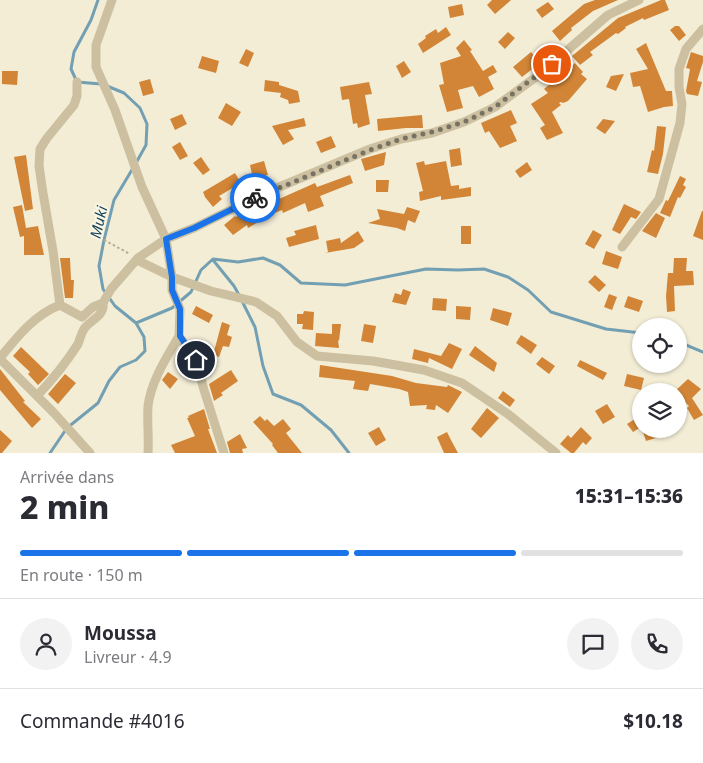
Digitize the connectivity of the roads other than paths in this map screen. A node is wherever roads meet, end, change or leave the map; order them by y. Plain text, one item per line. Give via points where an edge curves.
1 (112, 0) edge
2 (639, 0) edge
3 (703, 28) edge
4 (77, 82) dead end
5 (166, 239) junction
6 (622, 247) dead end
7 (138, 258) junction
8 (172, 277) junction
9 (103, 303) junction
10 (60, 305) junction
11 (82, 316) junction
12 (84, 329) junction
13 (180, 336) junction
14 (0, 359) edge
15 (37, 396) junction
16 (90, 453) edge
17 (148, 453) edge
18 (224, 453) edge
19 (556, 453) edge

1 - 5 street via 96,45 96,67 142,187
2 - 5 street via 608,15 540,74 495,107 464,122 370,150 265,193
3 - 6 street via 686,49 679,69 680,122 659,199
4 - 10 street via 74,105 40,149 39,166
5 - 7 street
5 - 8 street
7 - 8 street
7 - 9 street
8 - 13 street via 172,290 180,309
8 - 19 street via 256,302 277,316 297,342 317,356 424,370 462,383 508,414
9 - 11 street
9 - 12 street via 101,313
10 - 11 street
10 - 14 street via 40,314
11 - 12 street
12 - 15 street via 60,371
13 - 17 street via 151,391
13 - 18 street via 196,360
14 - 15 street
15 - 16 street

